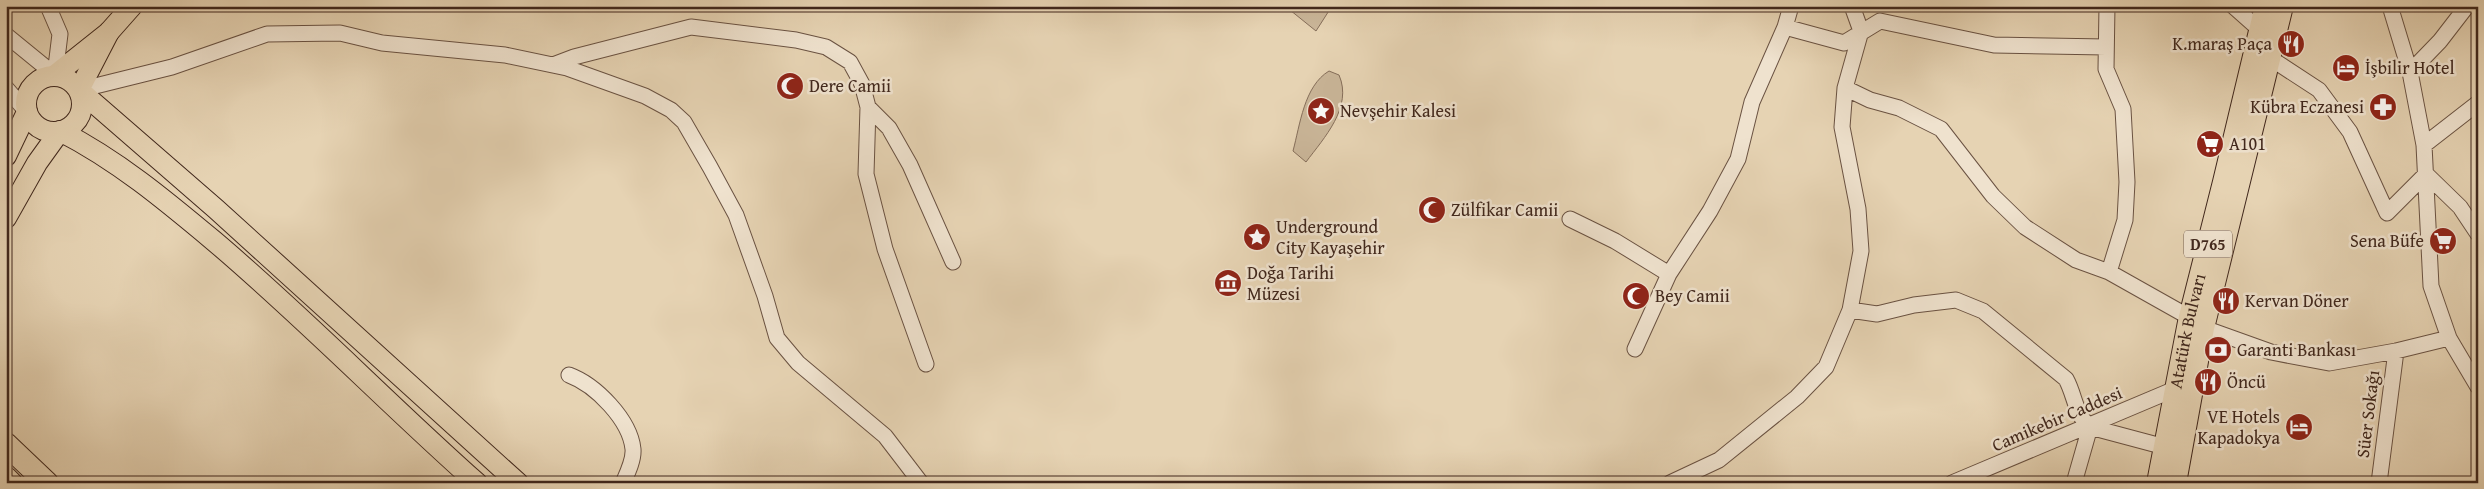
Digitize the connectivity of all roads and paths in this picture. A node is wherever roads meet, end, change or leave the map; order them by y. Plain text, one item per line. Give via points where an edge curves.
1 (48, 6) edge
2 (132, 6) edge
3 (1791, 6) edge
4 (1852, 6) edge
5 (2107, 6) edge
6 (2233, 6) edge
7 (2264, 6) edge
8 (2283, 6) edge
9 (2390, 6) edge
10 (2467, 6) edge
11 (1785, 27) junction
12 (2260, 30) junction
13 (1861, 31) junction
14 (109, 32) junction
15 (6, 35) edge
16 (2106, 47) junction
17 (2270, 58) junction
18 (553, 65) junction
19 (2410, 72) junction
20 (55, 75) junction
21 (6, 88) edge
22 (1845, 88) junction
23 (79, 90) junction
24 (2478, 103) edge
25 (868, 107) junction
26 (27, 112) junction
27 (60, 131) junction
28 (2424, 145) junction
29 (6, 156) edge
30 (2426, 174) junction
31 (6, 218) edge
32 (1570, 219) dead end
33 (2478, 234) edge
34 (953, 262) dead end
35 (2110, 272) junction
36 (1669, 274) junction
37 (1850, 310) junction
38 (2196, 323) junction
39 (2449, 338) junction
40 (1635, 349) dead end
41 (2396, 351) junction
42 (926, 364) dead end
43 (569, 375) dead end
44 (2478, 387) edge
45 (2175, 389) junction
46 (2090, 426) junction
47 (6, 444) edge
48 (2165, 447) junction
49 (6, 478) edge
50 (12, 483) edge
51 (47, 483) edge
52 (478, 483) edge
53 (518, 483) edge
54 (623, 483) edge
55 (920, 483) edge
56 (1670, 483) edge
57 (1952, 483) edge
58 (2074, 483) edge
59 (2157, 483) edge
60 (2176, 483) edge
61 (2378, 483) edge

1 - 20 street via 60,34
2 - 14 main road
3 - 11 street
4 - 13 street
5 - 16 street
6 - 12 street
7 - 12 main road, Atatürk Bulvarı / D765
8 - 17 main road, Atatürk Bulvarı / D765
9 - 19 street
10 - 19 street
11 - 13 street via 1844,43
11 - 36 street via 1752,102 1738,159 1710,211
12 - 38 main road, Atatürk Bulvarı / D765
13 - 16 street via 1880,21 1994,45
13 - 22 street
14 - 20 main road
14 - 23 main road
15 - 20 street
16 - 35 street via 2106,69 2123,109 2126,182 2125,220
17 - 30 street via 2319,90 2350,132 2387,213
17 - 38 main road, Atatürk Bulvarı / D765
18 - 23 street via 505,55 382,43 340,33 267,34 172,67
18 - 25 street via 691,27 796,40 826,47 850,62 862,84
18 - 55 street via 646,96 671,110 684,122 736,216 777,338 798,363 886,436
19 - 28 street
20 - 23 main road via 69,80
20 - 26 main road via 42,78 32,87 26,99
21 - 26 street
22 - 35 street via 1870,100 1899,108 1941,129 1993,196 2025,227 2076,260
22 - 37 street via 1842,128 1858,209 1861,252
23 - 27 main road via 82,98 80,115
23 - 53 main road via 224,216
24 - 28 street
25 - 34 street via 889,128 910,165
25 - 42 street via 866,174 885,249
26 - 27 main road via 37,126 52,132
26 - 29 main road
27 - 31 main road via 37,163
27 - 52 main road via 90,146 173,206 268,287
28 - 30 street
30 - 33 street via 2460,207
30 - 39 street via 2431,286
32 - 36 street via 1616,241
35 - 38 street
36 - 40 street
37 - 46 street via 1877,314 1914,304 1956,300 1983,311 2066,379 2073,390 2082,420
37 - 56 street via 1826,367 1797,397 1719,460
38 - 41 street via 2270,352 2329,363
38 - 45 main road, Atatürk Bulvarı / D765
38 - 60 main road, Atatürk Bulvarı / D765
39 - 41 street
39 - 44 street
41 - 61 street, Süer Sokağı
43 - 54 street via 599,395 620,417 633,450
45 - 46 street, Camikebir Caddesi
45 - 48 main road, Atatürk Bulvarı / D765
46 - 48 street
46 - 57 street, Camikebir Caddesi
46 - 58 street
47 - 51 highway
48 - 59 main road, Atatürk Bulvarı / D765
49 - 50 highway

